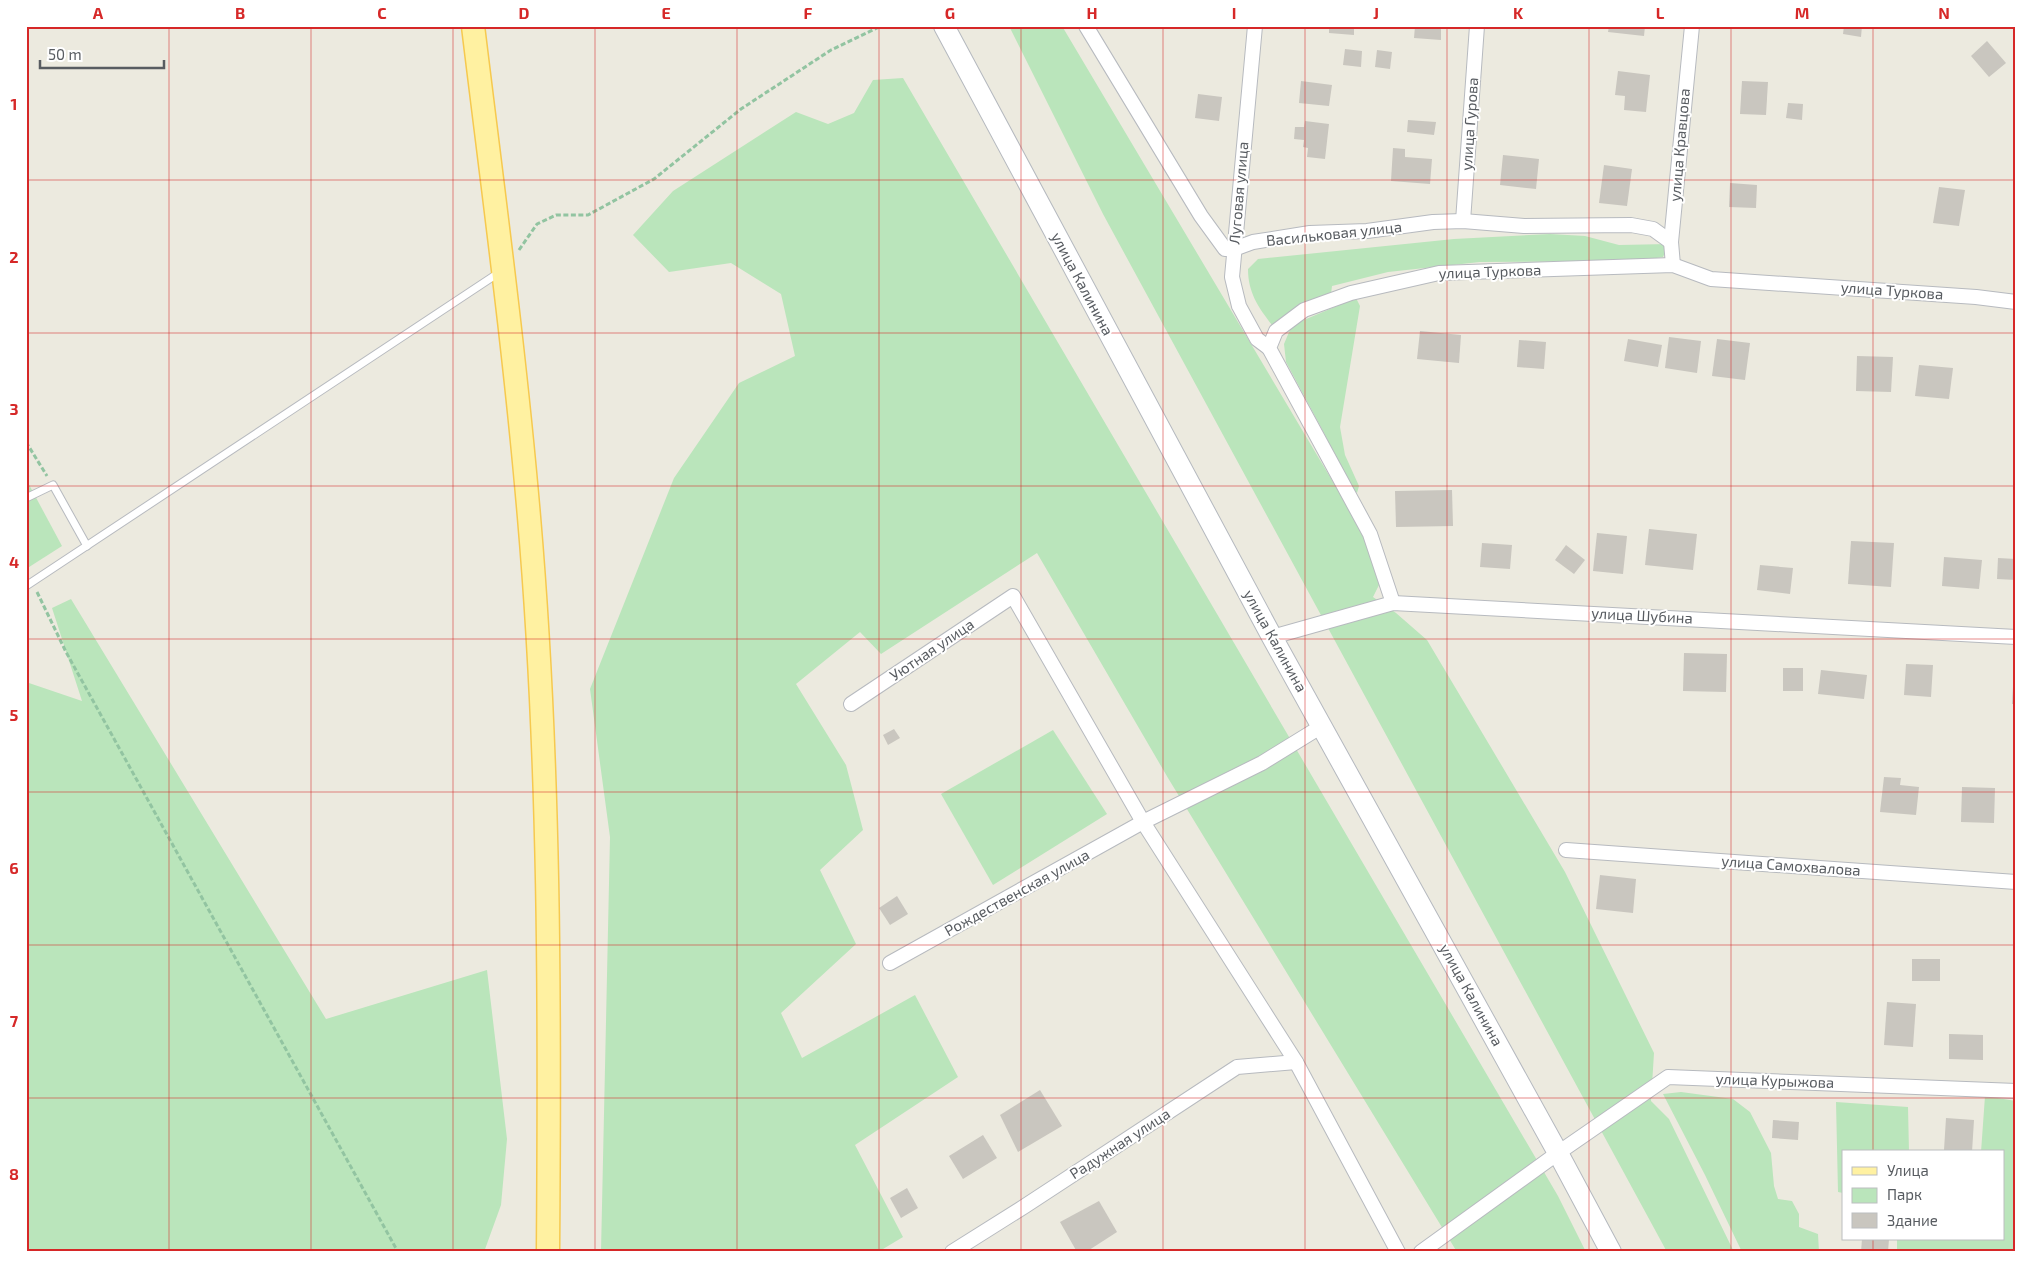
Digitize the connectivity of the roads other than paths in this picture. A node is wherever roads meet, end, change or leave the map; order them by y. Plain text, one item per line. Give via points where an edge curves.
1 (473, 26) edge
2 (944, 26) edge
3 (1086, 26) edge
4 (1255, 26) edge
5 (1477, 26) edge
6 (1692, 26) edge
7 (1463, 221) junction
8 (1671, 242) junction
9 (1234, 249) junction
10 (1673, 265) junction
11 (503, 270) junction
12 (2016, 302) edge
13 (1269, 348) junction
14 (26, 498) edge
15 (87, 546) junction
16 (29, 584) edge
17 (1393, 603) junction
18 (1272, 637) junction
19 (2016, 637) edge
20 (851, 704) dead end
21 (1322, 726) junction
22 (1143, 822) junction
23 (1566, 850) dead end
24 (2016, 882) edge
25 (890, 963) dead end
26 (1296, 1062) junction
27 (2016, 1091) edge
28 (1558, 1153) junction
29 (548, 1252) edge
30 (952, 1252) edge
31 (1398, 1252) edge
32 (1421, 1252) edge
33 (1611, 1252) edge

1 - 11 main road
2 - 18 main road, улица Калинина
3 - 9 street via 1201,216 1225,249
4 - 9 street, Луговая улица
5 - 7 street, улица Гурова
6 - 8 street, улица Кравцова
7 - 8 street, Васильковая улица via 1524,226 1631,225 1653,229
7 - 9 street, Васильковая улица via 1310,233 1254,242
8 - 10 street, улица Кравцова
9 - 13 street, Луговая улица via 1232,277 1238,306 1257,339
10 - 12 street, улица Туркова via 1711,279
10 - 13 street, улица Туркова via 1438,273 1351,293 1304,310 1276,331
11 - 15 lane
11 - 29 main road via 529,518 540,696 546,854
13 - 17 street via 1370,534
14 - 15 lane via 53,485
15 - 16 lane
17 - 18 street, улица Шубина
17 - 19 street, улица Шубина
18 - 21 main road, улица Калинина
20 - 22 street, Уютная улица via 1013,596
21 - 22 street, Рождественская улица via 1262,763
21 - 28 main road, улица Калинина
22 - 25 street, Рождественская улица
22 - 26 street
23 - 24 street, улица Самохвалова
26 - 30 street, Радужная улица via 1237,1067
26 - 31 street
27 - 28 street, улица Курыжова via 1668,1077
28 - 32 street, улица Курыжова
28 - 33 main road, улица Калинина

